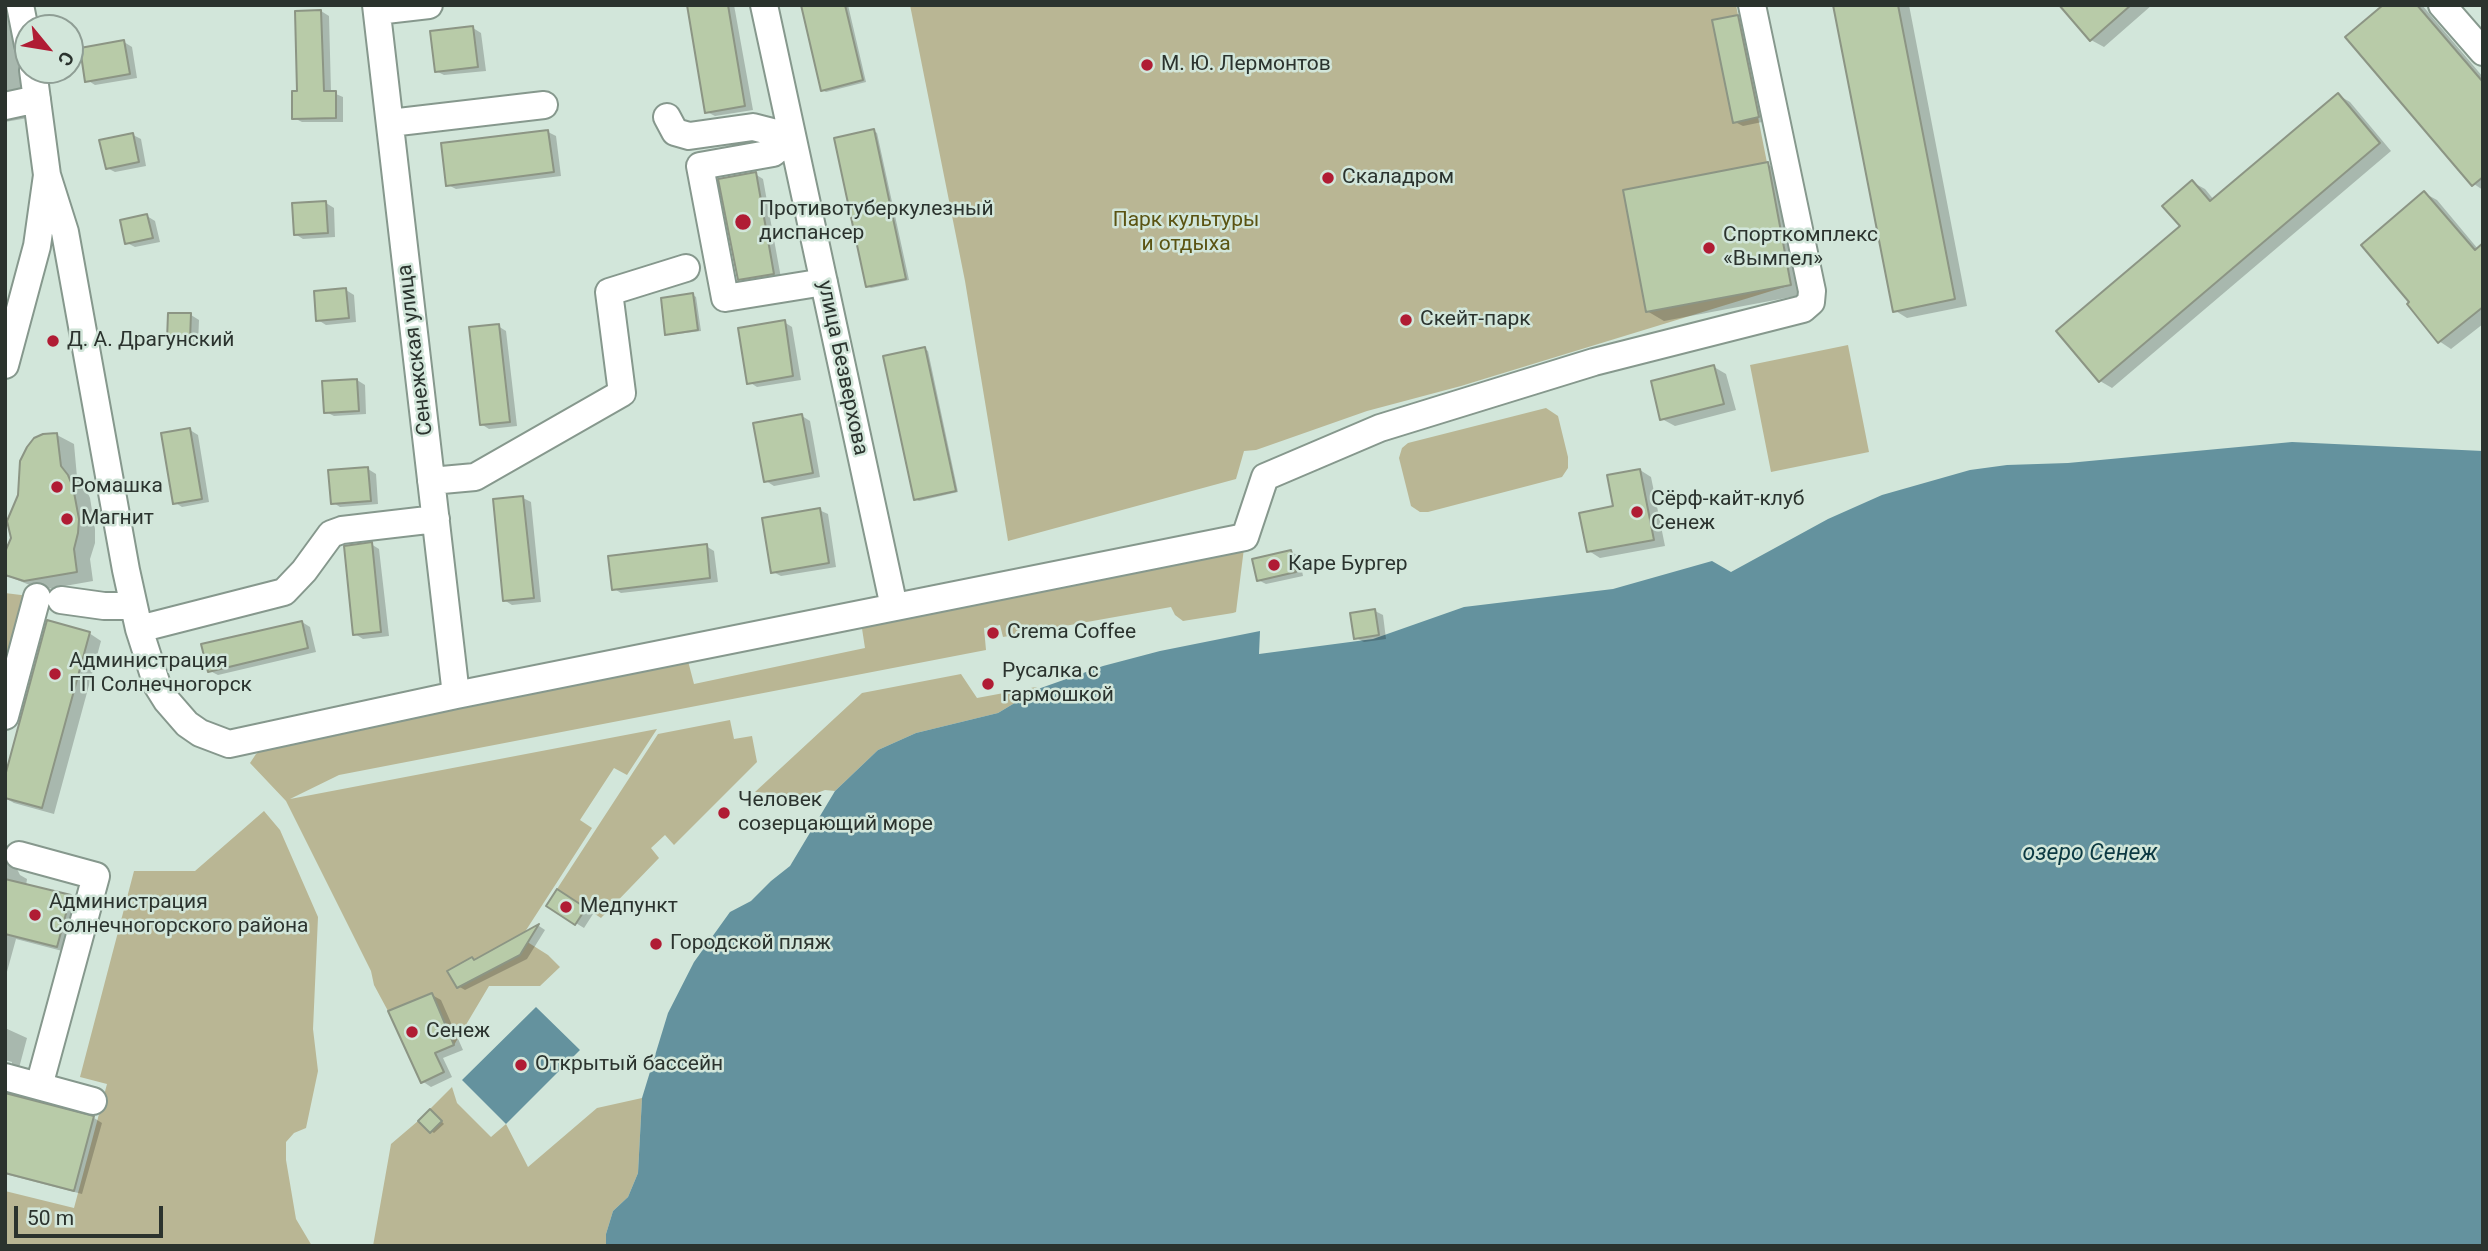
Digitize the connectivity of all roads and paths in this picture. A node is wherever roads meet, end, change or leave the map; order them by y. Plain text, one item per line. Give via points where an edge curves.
1 (429, 5) edge
2 (764, 5) edge
3 (1752, 5) edge
4 (2442, 5) edge
5 (377, 8) edge
6 (2483, 52) edge
7 (35, 84) edge
8 (37, 99) junction
9 (544, 105) dead end
10 (5, 106) edge
11 (667, 117) dead end
12 (390, 123) junction
13 (792, 138) junction
14 (47, 175) junction
15 (686, 268) dead end
16 (824, 282) junction
17 (5, 365) edge
18 (431, 481) junction
19 (436, 520) junction
20 (894, 607) junction
21 (136, 618) junction
22 (456, 695) junction
23 (5, 716) edge
24 (19, 855) dead end
25 (5, 1077) edge
26 (39, 1086) junction
27 (93, 1101) dead end

1 - 5 street
2 - 13 street, улица Безверхова
3 - 20 street via 1812,291 1811,302 1803,309 1594,362 1380,428 1265,477 1245,537
4 - 6 street
5 - 12 street, Сенежская улица
7 - 8 street
8 - 10 street
8 - 14 street
9 - 12 street
11 - 13 street via 675,132 689,136 753,127
12 - 18 street, Сенежская улица
13 - 16 street, улица Безверхова
13 - 16 street via 773,153 701,166 725,298
14 - 17 street via 37,246
14 - 21 street via 65,232
15 - 18 street via 609,292 622,393 475,477
16 - 20 street, улица Безверхова
18 - 19 street, Сенежская улица
19 - 21 street via 331,534 284,592
19 - 22 street, Сенежская улица
20 - 22 street
21 - 22 street via 167,701 187,724 229,744
21 - 23 street via 104,606 49,599
24 - 26 street via 96,876
25 - 26 street
26 - 27 street

